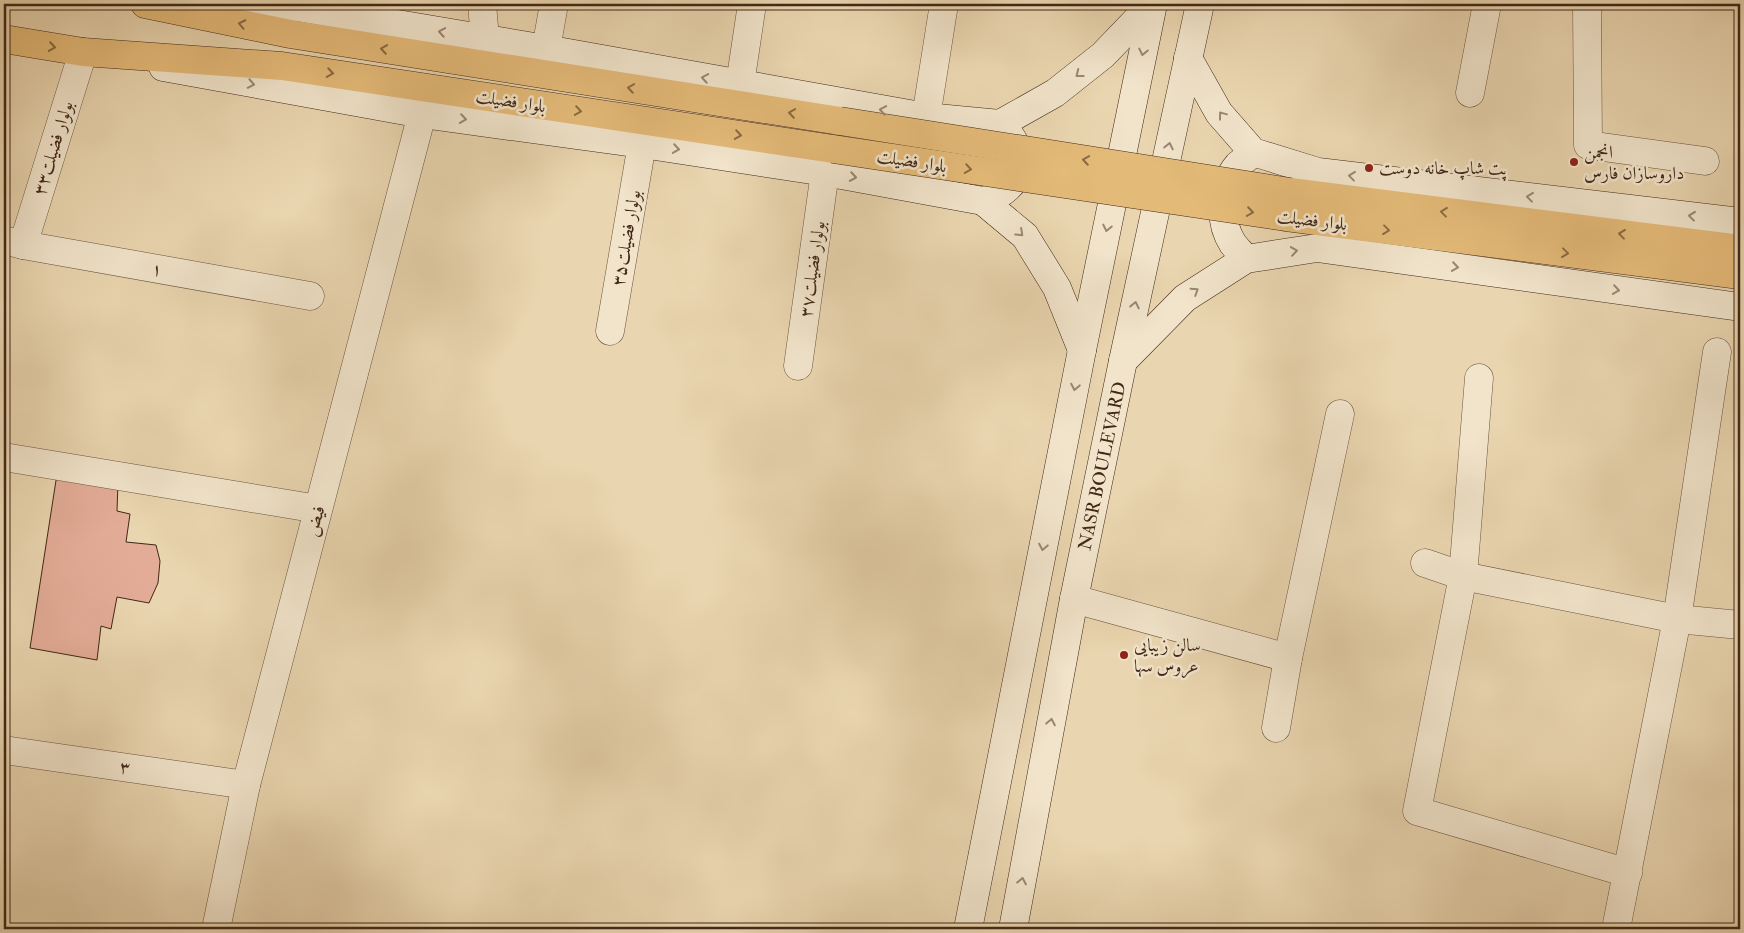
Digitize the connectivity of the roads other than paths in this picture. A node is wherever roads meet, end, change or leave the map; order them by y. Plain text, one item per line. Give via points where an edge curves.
1 (145, 4) edge
2 (246, 4) edge
3 (482, 4) edge
4 (554, 4) edge
5 (752, 4) edge
6 (944, 4) edge
7 (1152, 4) edge
8 (1200, 4) edge
9 (1487, 4) edge
10 (1587, 4) edge
11 (4, 39) edge
12 (485, 39) junction
13 (546, 49) junction
14 (82, 52) junction
15 (1188, 58) junction
16 (740, 84) junction
17 (1470, 93) dead end
18 (422, 114) junction
19 (926, 117) junction
20 (1000, 124) junction
21 (642, 144) junction
22 (1253, 152) junction
23 (1705, 161) dead end
24 (825, 172) junction
25 (982, 201) junction
26 (1740, 222) edge
27 (13, 243) edge
28 (1740, 249) edge
29 (1246, 259) junction
30 (1740, 275) edge
31 (310, 296) dead end
32 (1740, 307) edge
33 (610, 332) dead end
34 (1082, 350) junction
35 (1717, 352) dead end
36 (1123, 361) junction
37 (798, 366) dead end
38 (1479, 378) dead end
39 (1340, 414) dead end
40 (4, 457) edge
41 (318, 509) junction
42 (1425, 563) dead end
43 (1463, 576) junction
44 (1074, 599) junction
45 (1677, 619) junction
46 (1740, 625) edge
47 (1288, 658) junction
48 (1276, 728) dead end
49 (4, 750) edge
50 (246, 785) junction
51 (1628, 873) junction
52 (216, 929) edge
53 (968, 929) edge
54 (1013, 929) edge
55 (1616, 929) edge

28 -> 1 main road, بلوار فضیلت, bridge via 1290,192 290,34
12 -> 2 main road via 296,7
3 - 12 main road
4 - 13 main road
5 - 16 main road
6 - 19 main road
7 -> 20 main road via 1104,55 1054,93
7 -> 34 main road
8 - 15 main road, NASR BOULEVARD
9 - 17 main road
10 - 23 main road via 1588,145
11 -> 14 main road, بلوار فضیلت
12 - 13 main road
16 -> 13 main road
14 -> 18 main road, بلوار فضیلت
14 - 27 main road, بولوار فضیلت۳۳
14 -> 30 main road, بلوار فضیلت, bridge via 282,66 1286,217
22 -> 15 main road via 1219,113
36 -> 15 main road, NASR BOULEVARD
19 -> 16 main road
18 -> 21 main road, بلوار فضیلت
18 - 41 main road, فیض
19 - 20 main road
20 - 25 main road via 1018,147 1016,176 996,197
21 -> 24 main road, بلوار فضیلت
21 - 33 main road, بولوار فضیلت۳۵
26 -> 22 main road via 1318,172
22 - 29 main road via 1227,183 1223,204 1225,224 1232,243
24 -> 25 main road, بلوار فضیلت
24 - 37 main road, بولوار فضیلت۳۷
25 -> 34 main road via 1025,236 1057,288
27 - 31 main road, ۱
29 -> 32 main road via 1317,248
36 -> 29 main road via 1185,298
34 -> 53 main road
35 - 45 main road
36 - 44 main road, NASR BOULEVARD
38 - 43 main road
39 - 47 main road
40 - 41 main road
41 - 50 main road, فیض
42 - 43 main road
43 - 45 main road
43 - 51 main road via 1417,811
44 - 47 main road
54 -> 44 main road, NASR BOULEVARD
45 - 46 main road
45 - 51 main road
47 - 48 main road
49 - 50 main road, ۳
50 - 52 main road, فیض
51 - 55 main road

